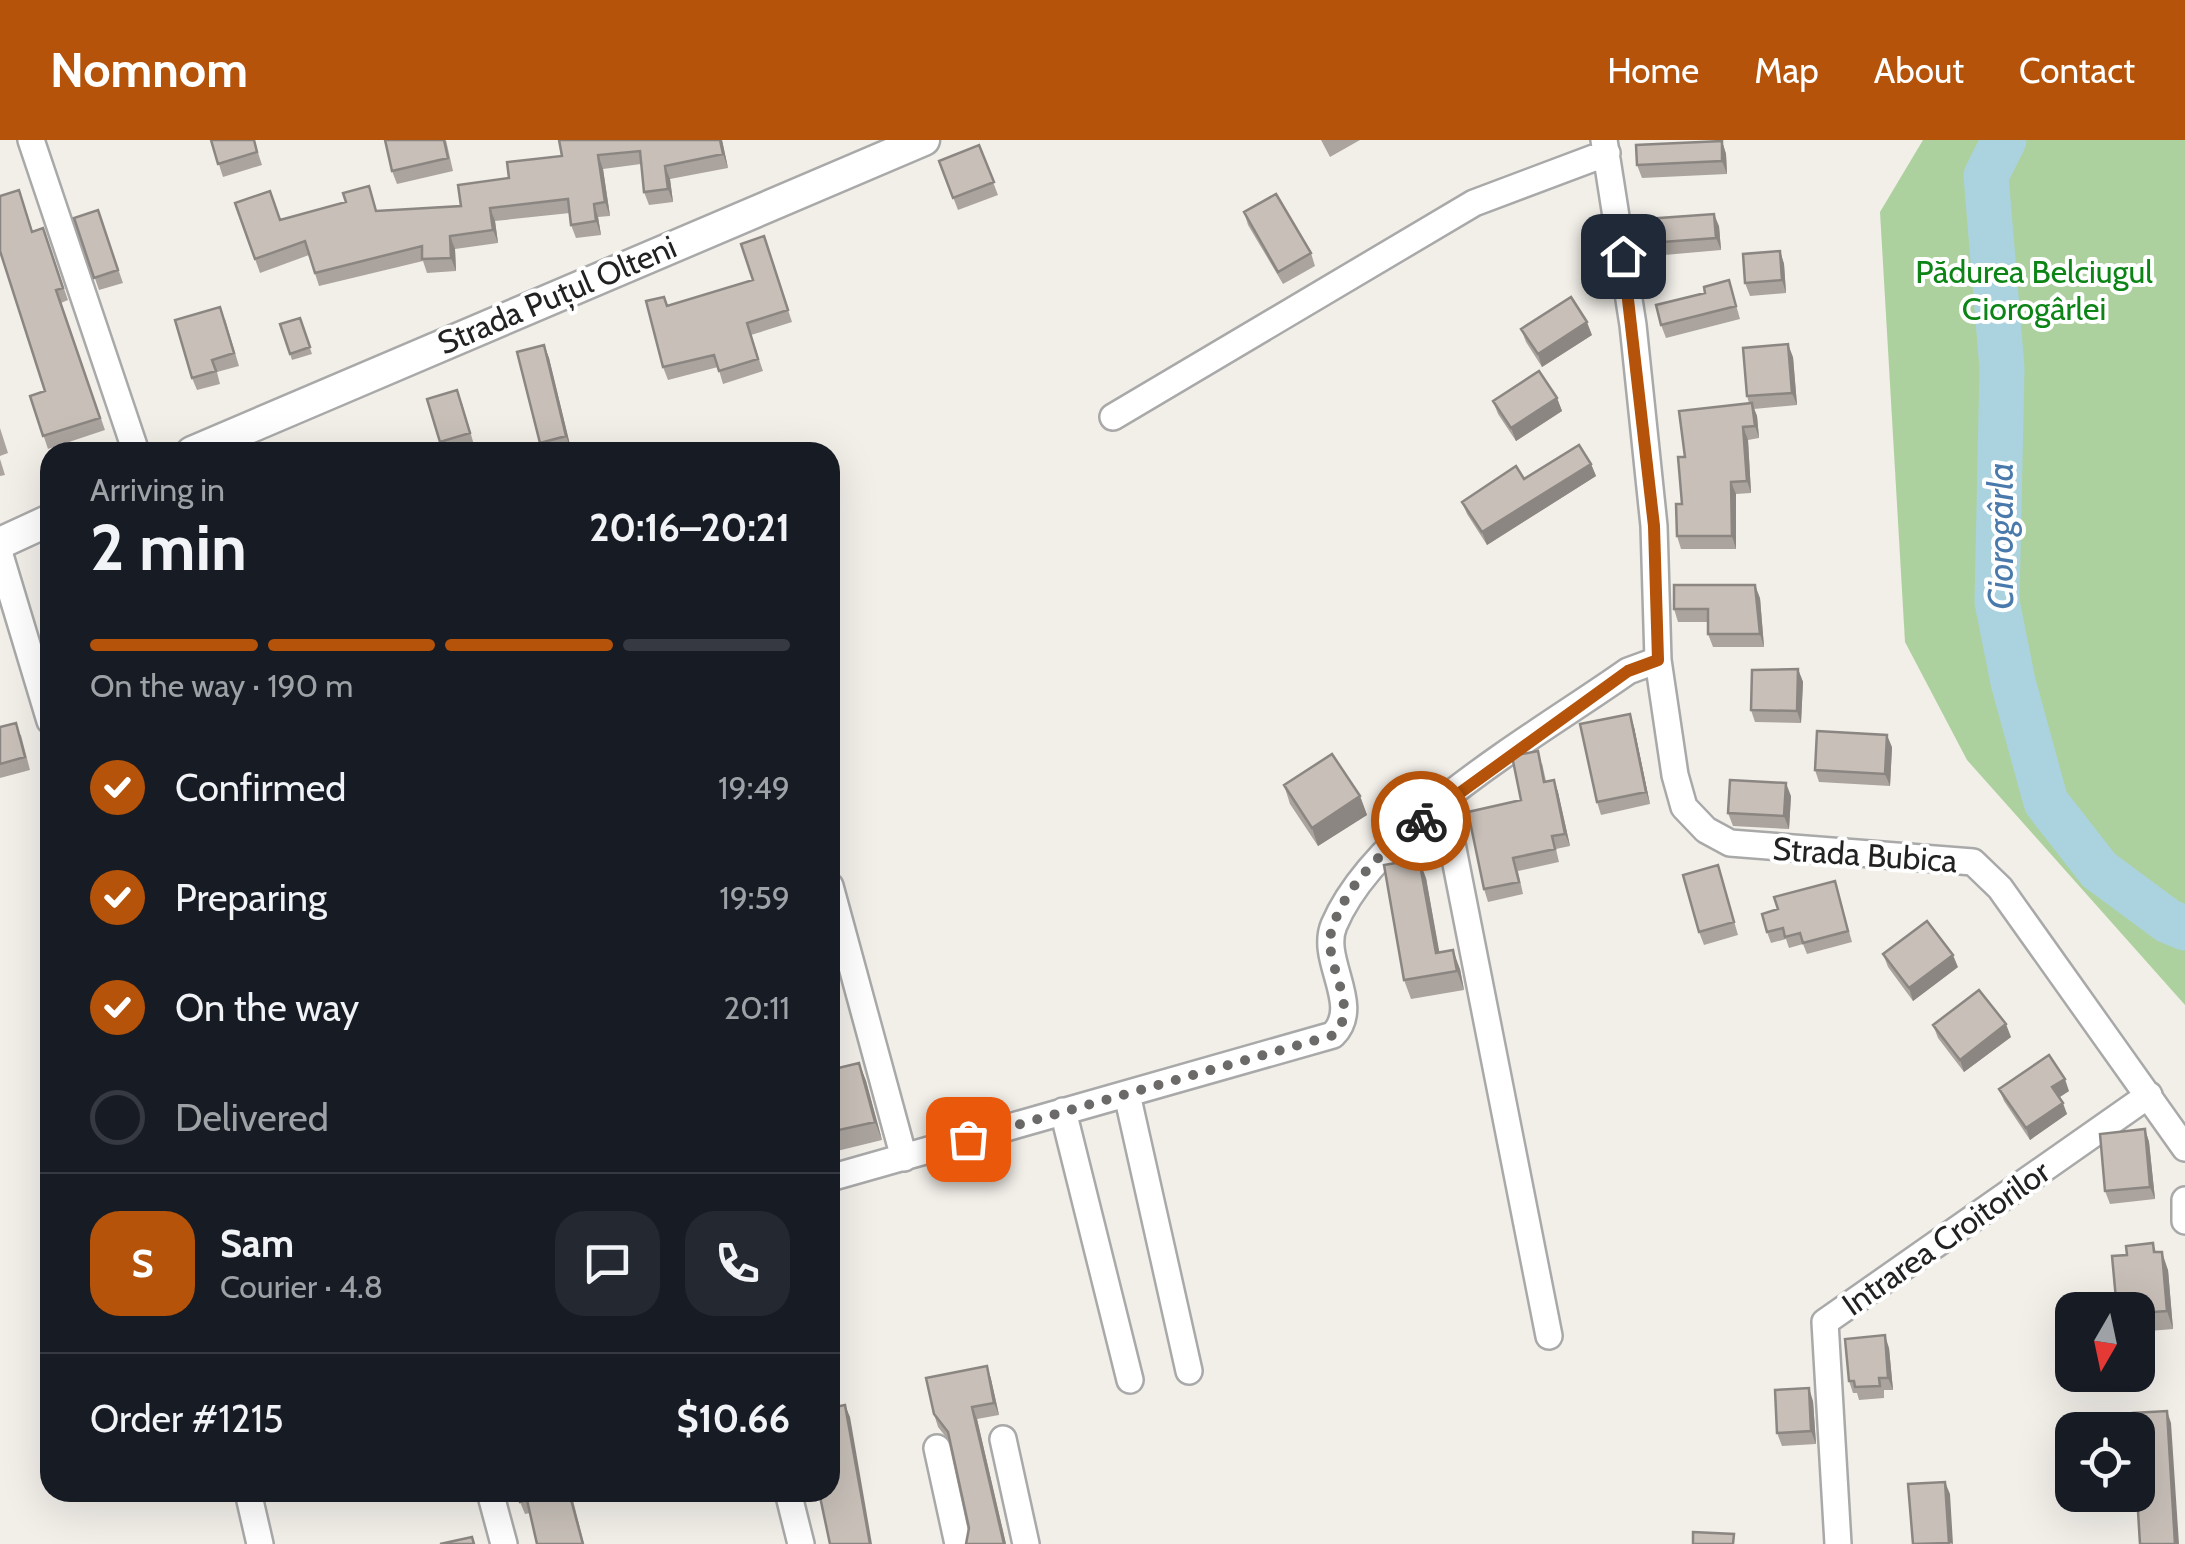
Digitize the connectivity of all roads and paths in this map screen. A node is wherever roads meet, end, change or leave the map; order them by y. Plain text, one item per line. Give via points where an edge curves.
1 (31, 140) edge
2 (924, 140) edge
3 (1606, 147) edge
4 (1113, 417) dead end
5 (133, 442) edge
6 (224, 442) edge
7 (40, 525) edge
8 (0, 544) edge
9 (0, 556) edge
10 (1658, 660) junction
11 (40, 688) edge
12 (1444, 803) junction
13 (840, 923) edge
14 (1127, 1094) junction
15 (2149, 1095) junction
16 (1063, 1111) junction
17 (2185, 1148) edge
18 (904, 1158) junction
19 (840, 1175) edge
20 (2185, 1200) edge
21 (2185, 1221) edge
22 (1550, 1336) dead end
23 (1189, 1371) dead end
24 (1130, 1380) dead end
25 (1003, 1439) dead end
26 (938, 1448) dead end
27 (250, 1502) edge
28 (493, 1502) edge
29 (791, 1502) edge
30 (260, 1544) edge
31 (504, 1544) edge
32 (802, 1544) edge
33 (958, 1544) edge
34 (1026, 1544) edge
35 (1838, 1544) edge

1 - 5 street
2 - 6 street, Strada Puțul Olteni
3 - 4 street via 1474,203
3 - 10 street, Strada Bubica via 1650,489
7 - 8 street
9 - 11 street
10 - 12 street via 1628,671
10 - 15 street, Strada Bubica via 1674,775 1684,807 1706,830 1760,848 1973,862 2000,888
12 - 14 street via 1370,866 1332,929 1344,1014 1334,1035
12 - 22 street
13 - 18 street
14 - 16 street
14 - 23 street
15 - 17 street, Strada Bubica
15 - 35 street, Intrarea Croitorilor via 1826,1322
16 - 18 street
16 - 24 street
18 - 19 street
20 - 21 street
25 - 34 street
26 - 33 street
27 - 30 street
28 - 31 street
29 - 32 street

